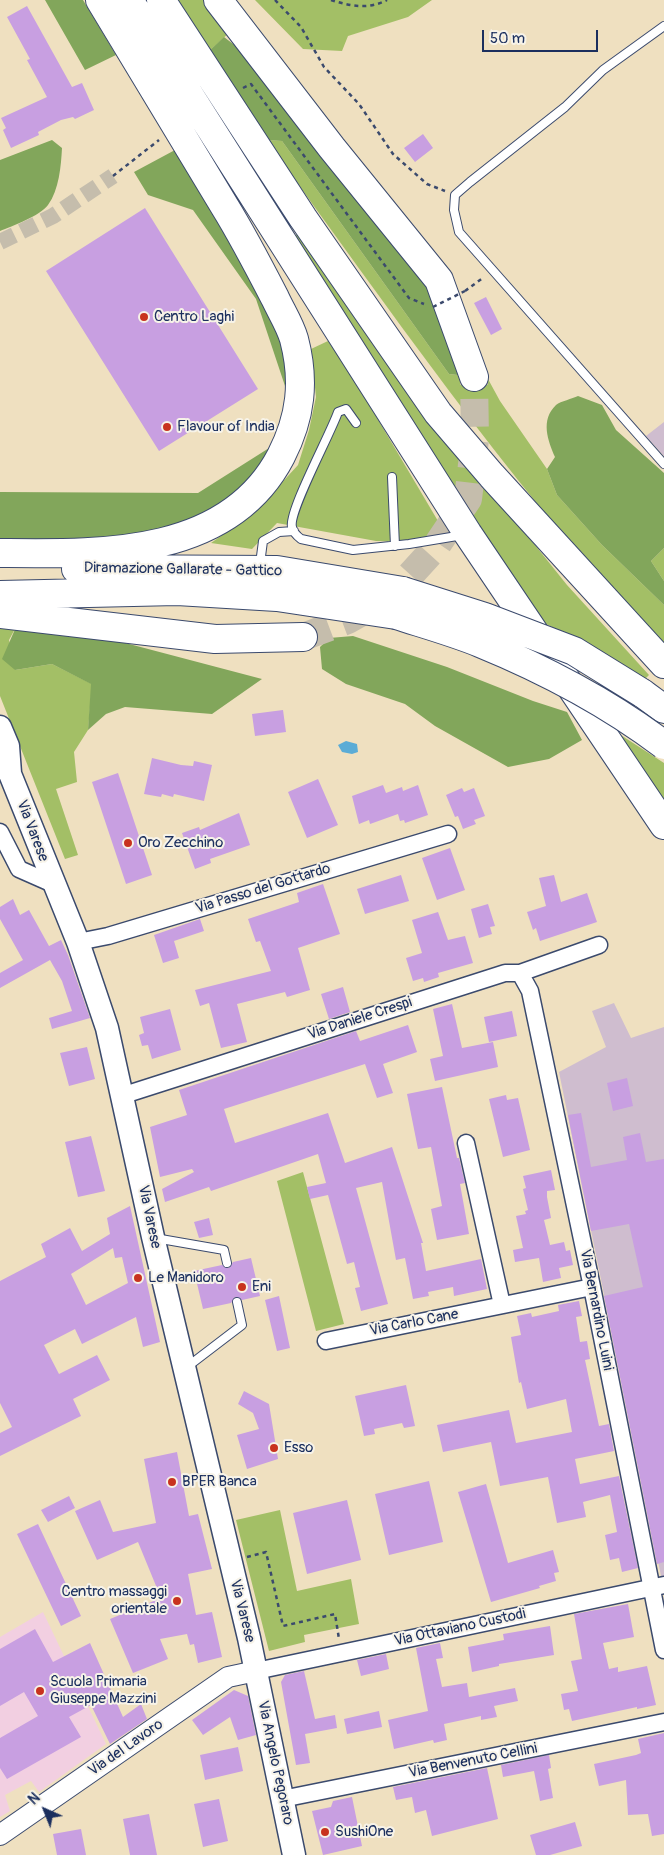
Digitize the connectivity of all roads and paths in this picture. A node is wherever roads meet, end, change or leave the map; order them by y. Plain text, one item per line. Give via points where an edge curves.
1 (100, 0) edge
2 (129, 0) edge
3 (162, 0) edge
4 (218, 0) edge
5 (275, 0) edge
6 (331, 0) edge
7 (387, 0) edge
8 (664, 26) edge
9 (237, 92) dead end
10 (159, 140) dead end
11 (113, 176) tunnel mouth
12 (455, 195) junction
13 (492, 271) junction
14 (474, 377) tunnel mouth
15 (356, 423) dead end
16 (664, 464) edge
17 (392, 477) dead end
18 (294, 531) junction
19 (468, 534) junction
20 (395, 546) junction
21 (0, 553) edge
22 (260, 564) dead end
23 (0, 568) edge
24 (0, 595) edge
25 (400, 603) junction
26 (0, 614) edge
27 (303, 638) tunnel mouth
28 (664, 664) edge
29 (664, 709) edge
30 (0, 727) edge
31 (664, 745) edge
32 (5, 765) edge
33 (664, 825) edge
34 (0, 832) edge
35 (448, 834) dead end
36 (53, 884) junction
37 (78, 942) junction
38 (599, 945) dead end
39 (520, 973) junction
40 (121, 1096) junction
41 (466, 1143) dead end
42 (153, 1237) junction
43 (227, 1263) dead end
44 (592, 1287) junction
45 (236, 1302) dead end
46 (502, 1305) junction
47 (326, 1341) dead end
48 (184, 1370) junction
49 (230, 1562) junction
50 (658, 1586) edge
51 (664, 1650) edge
52 (341, 1653) junction
53 (256, 1671) junction
54 (664, 1722) edge
55 (282, 1799) junction
56 (0, 1834) edge
57 (294, 1855) edge

1 - 21 highway via 242,236 293,336 300,366 294,432 258,491 218,522 164,543 82,554
2 - 19 highway
3 - 28 highway via 304,218 438,413
4 - 14 highway via 439,280
5 - 12 path via 301,27 324,67 359,104 393,154 427,184
6 - 7 path via 349,6 375,6
8 - 12 lane via 603,70 565,108
9 - 13 path, bridge via 250,84 409,298 433,307 465,291
10 - 11 path
12 - 13 lane via 454,210 459,232
13 - 16 lane
15 - 18 lane via 346,409 338,412 296,506 291,526
17 - 20 lane
18 - 20 lane via 301,539 352,550
18 - 22 lane via 279,532 264,541
19 - 20 lane
19 - 33 highway
23 - 25 highway, Diramazione Gallarate - Gattico via 277,570
24 - 25 highway, Diramazione Gallarate - Gattico via 177,591
25 - 29 highway, Diramazione Gallarate - Gattico, bridge via 485,618 574,651
25 - 31 highway, Diramazione Gallarate - Gattico, bridge via 566,681 627,717
26 - 27 highway via 214,640
30 - 32 main road, Via Varese via 8,746
32 - 36 main road, Via Varese
34 - 36 street via 19,869
35 - 37 street, Via Passo del Gottardo
36 - 37 main road, Via Varese
37 - 40 main road, Via Varese via 108,1028
38 - 39 street, Via Daniele Crespi
39 - 40 street, Via Daniele Crespi via 505,973
39 - 44 street, Via Bernardino Luini via 530,991
40 - 42 main road, Via Varese
41 - 46 street
42 - 43 lane via 224,1250
42 - 48 main road, Via Varese
44 - 46 street, Via Carlo Cane
44 - 50 street, Via Bernardino Luini
45 - 48 lane via 242,1325
46 - 47 street, Via Carlo Cane
48 - 49 main road, Via Varese
49 - 52 path via 266,1552 283,1626 335,1614
49 - 53 main road, Via Varese
50 - 51 street, Via Bernardino Luini
50 - 52 street, Via Ottaviano Custodi
52 - 53 street, Via Ottaviano Custodi
53 - 55 main road, Via Angelo Pegoraro
53 - 56 street, Via del Lavoro via 228,1677
54 - 55 street, Via Benvenuto Cellini
55 - 57 main road, Via Angelo Pegoraro

